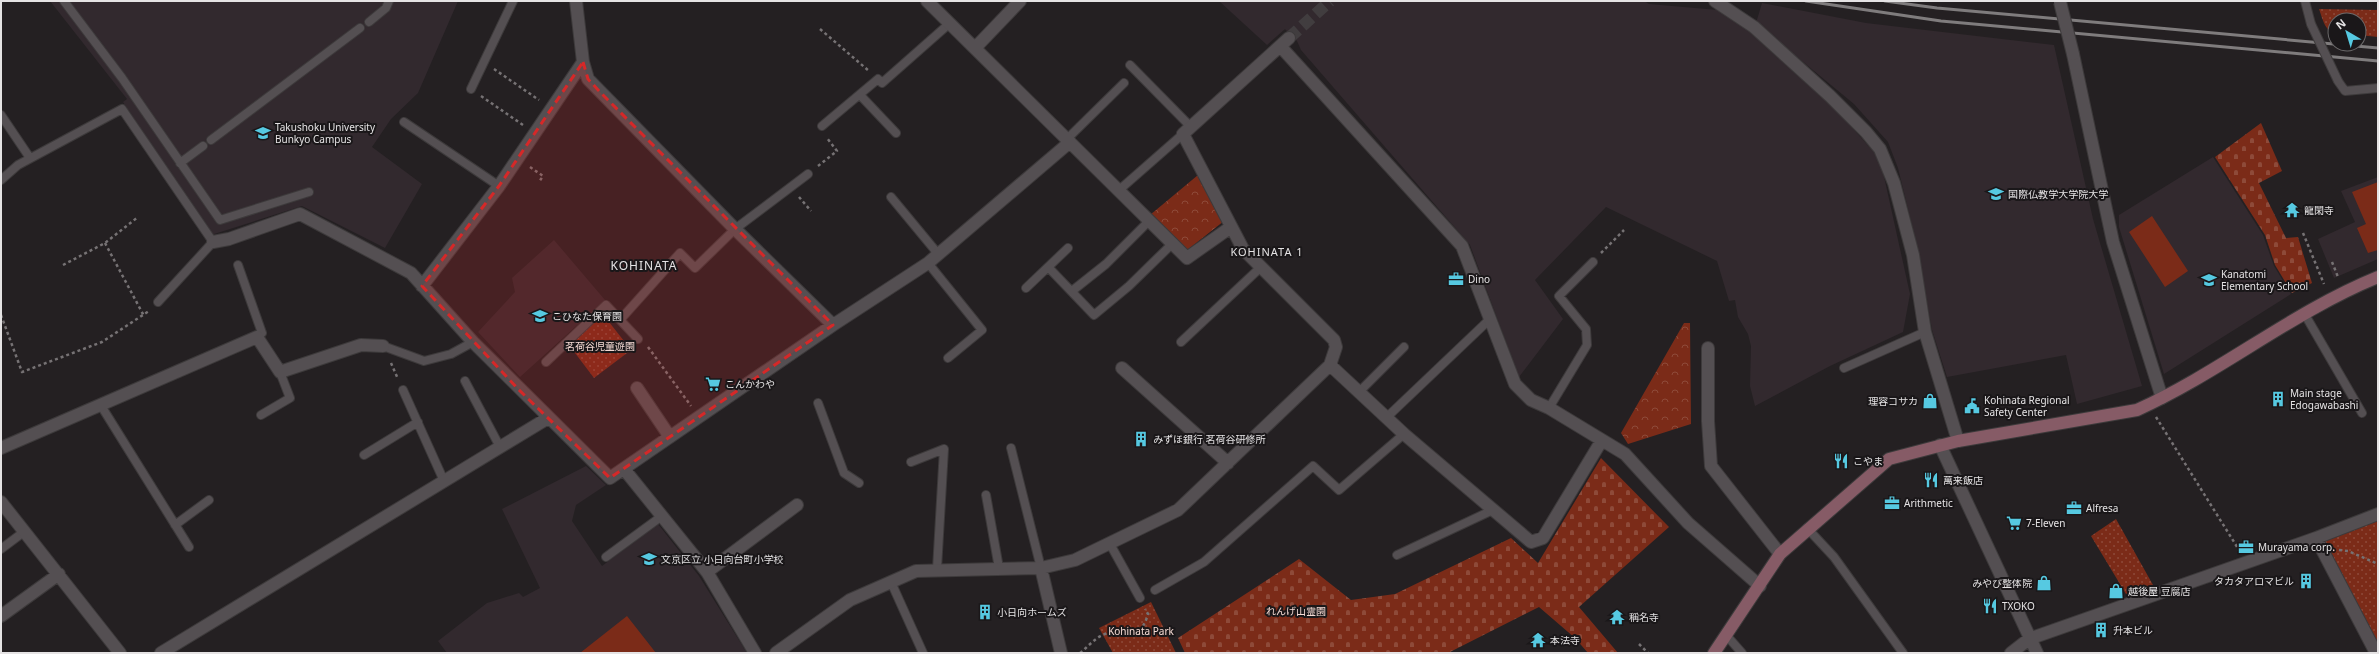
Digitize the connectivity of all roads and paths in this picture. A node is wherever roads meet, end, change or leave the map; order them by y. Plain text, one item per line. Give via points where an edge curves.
1 (64, 1) edge
2 (389, 1) edge
3 (513, 1) edge
4 (576, 1) edge
5 (927, 1) edge
6 (1020, 1) edge
7 (1715, 1) edge
8 (2305, 1) edge
9 (2060, 2) edge
10 (369, 22) dead end
11 (950, 23) junction
12 (360, 28) dead end
13 (820, 29) dead end
14 (1290, 38) tunnel mouth
15 (1281, 47) junction
16 (975, 48) junction
17 (483, 62) junction
18 (583, 62) junction
19 (1130, 65) dead end
20 (878, 79) junction
21 (1124, 83) dead end
22 (2378, 88) edge
23 (470, 89) joint
24 (860, 95) junction
25 (543, 102) dead end
26 (1, 115) edge
27 (404, 122) dead end
28 (520, 122) dead end
29 (822, 126) joint
30 (1187, 131) junction
31 (896, 133) dead end
32 (211, 140) dead end
33 (1068, 140) junction
34 (203, 146) dead end
35 (30, 158) junction
36 (180, 163) junction
37 (531, 168) dead end
38 (808, 174) joint
39 (1, 180) edge
40 (539, 182) dead end
41 (499, 186) junction
42 (790, 188) junction
43 (1118, 191) junction
44 (309, 192) dead end
45 (891, 197) dead end
46 (811, 211) dead end
47 (138, 217) dead end
48 (1149, 221) junction
49 (1231, 227) junction
50 (735, 229) junction
51 (1624, 230) dead end
52 (2303, 233) dead end
53 (212, 242) junction
54 (105, 243) junction
55 (1172, 244) junction
56 (1068, 248) dead end
57 (939, 255) junction
58 (1593, 262) joint
59 (2332, 262) dead end
60 (928, 263) junction
61 (63, 265) dead end
62 (238, 265) dead end
63 (1048, 267) junction
64 (1261, 267) junction
65 (2378, 277) edge
66 (2338, 278) dead end
67 (2324, 284) dead end
68 (422, 286) junction
69 (1026, 288) dead end
70 (1072, 291) junction
71 (158, 302) joint
72 (2304, 313) junction
73 (1, 315) edge
74 (144, 316) junction
75 (1490, 319) junction
76 (620, 320) junction
77 (833, 325) junction
78 (1925, 332) junction
79 (257, 337) junction
80 (638, 339) joint
81 (473, 342) junction
82 (1181, 342) dead end
83 (383, 346) junction
84 (1404, 347) dead end
85 (1708, 348) dead end
86 (948, 358) dead end
87 (546, 362) dead end
88 (1330, 366) junction
89 (1122, 368) dead end
90 (1844, 368) dead end
91 (280, 372) junction
92 (465, 381) dead end
93 (637, 388) dead end
94 (403, 390) joint
95 (1359, 392) junction
96 (2162, 398) junction
97 (818, 403) dead end
98 (100, 404) junction
99 (2148, 404) junction
100 (1549, 408) junction
101 (2362, 414) dead end
102 (261, 415) dead end
103 (699, 417) junction
104 (548, 418) junction
105 (1386, 418) junction
106 (418, 422) junction
107 (1404, 434) junction
108 (670, 437) junction
109 (1602, 440) junction
110 (1958, 441) junction
111 (1940, 445) junction
112 (500, 447) junction
113 (1, 448) edge
114 (1011, 448) dead end
115 (364, 455) dead end
116 (911, 462) dead end
117 (1228, 463) junction
118 (624, 469) junction
119 (444, 481) junction
120 (859, 483) dead end
121 (986, 495) dead end
122 (209, 500) dead end
123 (1, 502) edge
124 (797, 505) dead end
125 (1493, 510) junction
126 (2378, 514) edge
127 (662, 516) junction
128 (175, 525) junction
129 (1807, 528) junction
130 (25, 532) junction
131 (2316, 538) junction
132 (1110, 544) junction
133 (189, 547) dead end
134 (1, 549) edge
135 (2336, 549) dead end
136 (1780, 554) junction
137 (1397, 555) dead end
138 (606, 557) dead end
139 (2246, 563) junction
140 (2378, 564) edge
141 (999, 568) junction
142 (1041, 568) junction
143 (937, 569) junction
144 (707, 572) junction
145 (58, 574) junction
146 (891, 582) junction
147 (1760, 586) junction
148 (1155, 590) dead end
149 (1140, 598) joint
150 (1, 616) edge
151 (1727, 636) junction
152 (2029, 639) junction
153 (1639, 644) dead end
154 (120, 653) edge
155 (161, 653) edge
156 (756, 653) edge
157 (776, 653) edge
158 (923, 653) edge
159 (1061, 653) edge
160 (1080, 653) edge
161 (1648, 653) edge
162 (1714, 653) edge
163 (1742, 653) edge
164 (1903, 653) edge
165 (2011, 653) edge
166 (2037, 653) edge
167 (2376, 653) edge

1 - 36 lane via 122,78
2 - 10 lane via 386,8
3 - 17 lane
4 - 18 street
5 - 11 street
6 - 16 street
7 - 78 street via 1760,33 1830,96 1880,149 1894,183 1913,256
8 - 22 lane, bridge via 2311,24 2345,91
9 - 96 street, bridge via 2113,242
11 - 16 street
11 - 20 lane via 882,83
12 - 32 lane
13 - 20 path
14 - 15 street
15 - 30 street
15 - 75 street via 1462,246
16 - 33 street
17 - 23 lane
17 - 25 path
18 - 41 street
18 - 50 street via 588,79
19 - 30 lane
20 - 24 lane
21 - 33 lane
23 - 28 path
24 - 29 lane
24 - 31 lane
26 - 35 lane
27 - 41 lane
29 - 38 path via 820,129 837,151
30 - 43 lane
30 - 49 street
33 - 43 street
33 - 57 street
34 - 36 lane
35 - 39 lane
35 - 53 lane via 122,109
36 - 44 lane via 220,220
37 - 40 path via 543,176
38 - 42 lane
41 - 68 street
42 - 46 path
42 - 50 lane
43 - 48 street
45 - 57 lane
47 - 54 path
48 - 55 street
48 - 70 lane via 1106,264
49 - 55 street via 1187,258
49 - 64 street via 1243,249
50 - 76 lane via 695,268 680,253
50 - 77 street
51 - 58 path
52 - 67 path
53 - 68 street via 229,239 300,214 386,258 410,273
53 - 71 lane
54 - 61 path
54 - 74 path
55 - 70 lane via 1129,286 1094,314
56 - 63 lane
57 - 60 street
58 - 100 lane via 1559,296 1586,329 1587,345
59 - 66 path
60 - 77 street
60 - 86 lane via 982,330
62 - 79 lane via 262,333
63 - 69 lane
63 - 70 lane
64 - 82 lane
64 - 88 street via 1334,340 1336,347
65 - 72 street
68 - 81 street
71 - 74 path
72 - 96 street
72 - 101 lane
73 - 74 path via 22,372 102,342
75 - 100 street via 1515,384 1531,400
75 - 105 lane
76 - 80 lane
76 - 87 lane via 606,304
77 - 103 street
78 - 90 lane
78 - 110 street
79 - 91 street
79 - 98 street
80 - 103 path via 642,339
81 - 83 lane via 451,354 424,361
81 - 104 street
83 - 91 street via 361,345
83 - 94 path
84 - 95 lane
85 - 136 street via 1711,466
88 - 95 street
88 - 117 street
89 - 117 street
91 - 102 lane via 290,398
92 - 112 lane
93 - 108 street
94 - 106 lane
95 - 105 street
96 - 99 street
97 - 120 lane via 844,473
98 - 113 street
98 - 128 lane
99 - 110 street via 2137,410
99 - 139 path
100 - 109 street
103 - 108 street
104 - 112 street
104 - 118 street via 610,478
105 - 107 street
106 - 115 lane
106 - 119 lane
107 - 125 street
107 - 148 lane via 1339,490 1313,466 1204,562
108 - 118 street
109 - 125 street via 1543,538 1531,542
109 - 147 street via 1625,454 1688,523
110 - 111 street
111 - 129 street via 1889,459
111 - 152 street
112 - 119 street
114 - 142 lane
116 - 143 lane via 944,449
117 - 132 street via 1178,510
118 - 127 street
119 - 155 street
121 - 141 lane
122 - 128 lane
123 - 130 street
124 - 144 street
125 - 137 lane
126 - 131 street
127 - 138 lane
127 - 144 street
128 - 133 lane
129 - 136 street
129 - 164 lane via 1834,557
130 - 134 lane
130 - 145 street
131 - 139 street
131 - 167 street
132 - 142 street via 1075,560
132 - 149 lane
135 - 140 path via 2348,551
136 - 147 street
139 - 152 street
141 - 142 street
141 - 143 street
142 - 159 street
143 - 146 street via 916,571
144 - 156 street
145 - 150 street
145 - 154 street
146 - 157 street via 850,600
146 - 158 lane
147 - 151 street
149 - 160 path via 1148,614 1139,629 1129,633 1108,632 1092,641
151 - 162 street
151 - 163 lane
152 - 165 street
152 - 166 street
153 - 161 path

